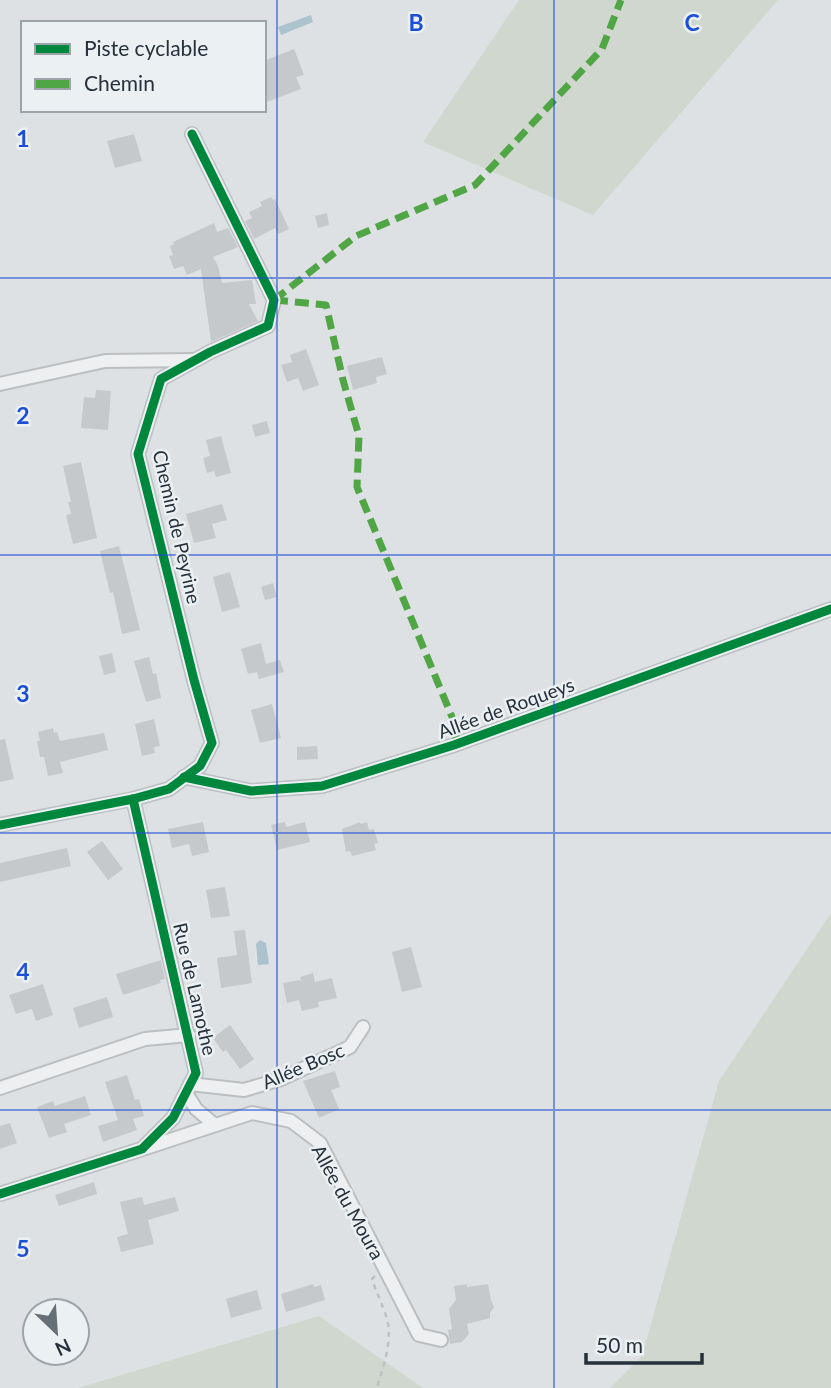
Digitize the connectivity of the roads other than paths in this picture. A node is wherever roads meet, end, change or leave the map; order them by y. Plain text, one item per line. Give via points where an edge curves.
1 (192, 134) dead end
2 (196, 360) junction
3 (0, 384) edge
4 (831, 609) edge
5 (184, 777) junction
6 (133, 799) junction
7 (0, 825) edge
8 (363, 1027) dead end
9 (189, 1035) junction
10 (0, 1088) edge
11 (188, 1088) junction
12 (215, 1125) junction
13 (142, 1149) junction
14 (0, 1194) edge
15 (441, 1340) dead end

1 - 2 street, Chemin de Peyrine via 274,300 268,327
2 - 3 street via 105,361
2 - 5 street, Chemin de Peyrine via 161,379 138,454 212,743 200,766
4 - 5 street, Allée de Roqueys via 454,746 322,786 251,791
5 - 6 street, Chemin de Peyrine via 169,789
6 - 7 street, Chemin de Peyrine
6 - 9 street, Rue de Lamothe
8 - 11 street, Allée Bosc via 351,1047 281,1079 244,1090
9 - 10 street via 145,1039
9 - 11 street, Rue de Lamothe via 196,1073
11 - 12 street via 196,1109
11 - 13 street, Rue de Lamothe via 173,1118
12 - 13 street, Allée du Moura
12 - 15 street, Allée du Moura via 252,1113 291,1121 320,1143 419,1335
13 - 14 street, Rue de Lamothe

